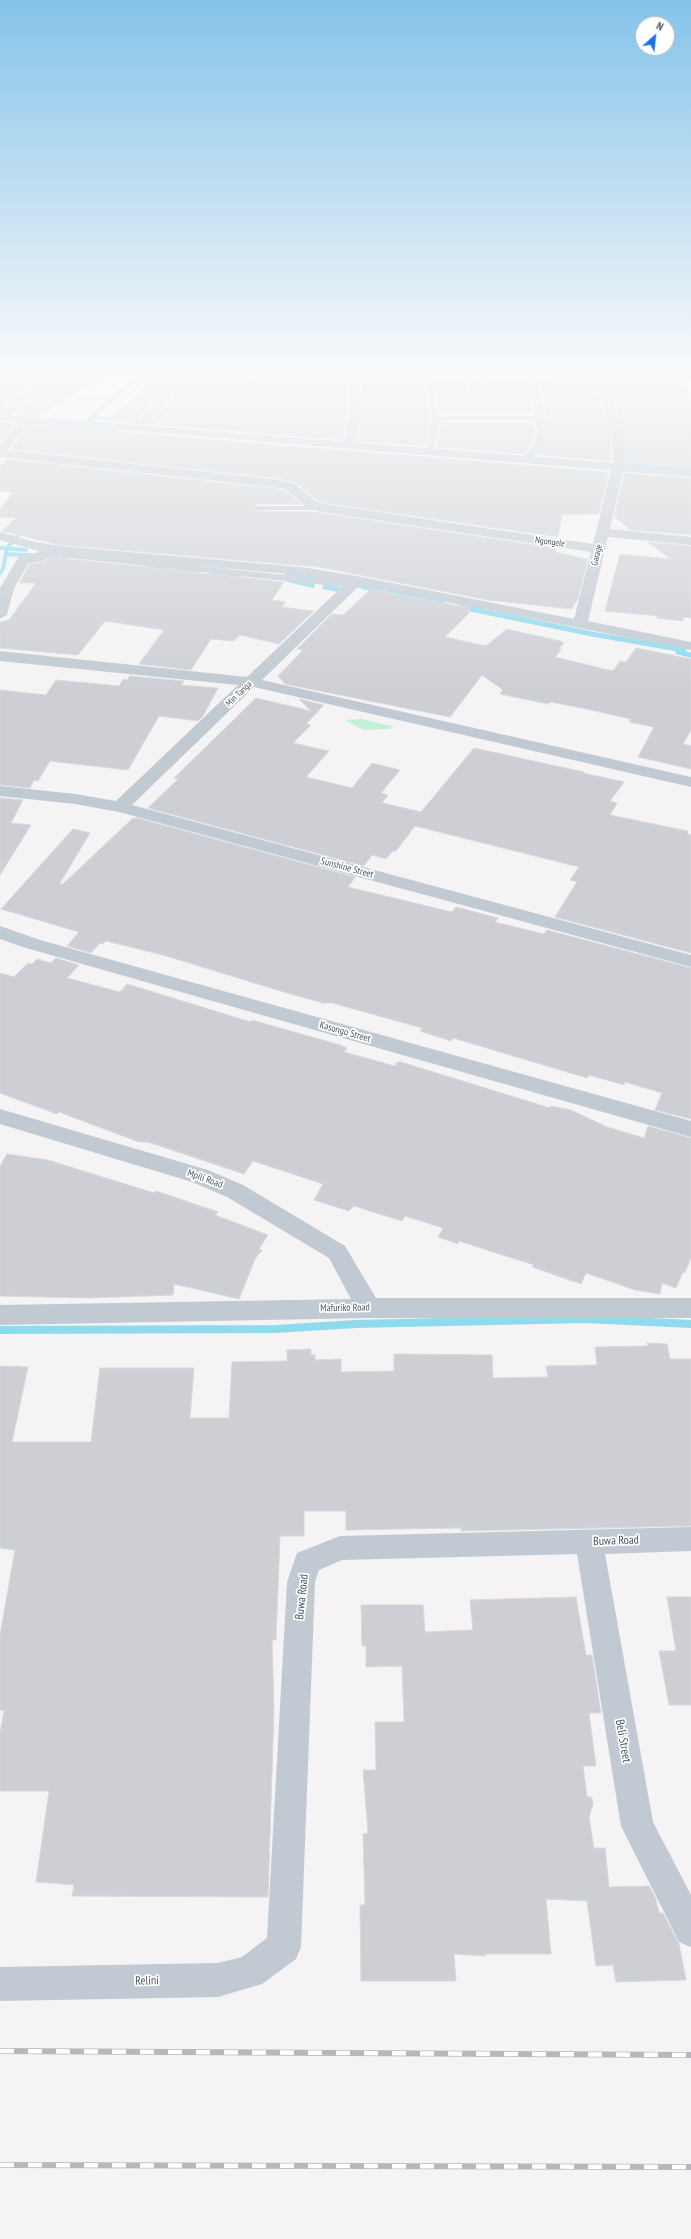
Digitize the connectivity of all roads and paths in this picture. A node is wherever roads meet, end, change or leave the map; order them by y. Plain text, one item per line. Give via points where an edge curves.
1 (250, 480) edge
2 (615, 480) edge
3 (259, 508) dead end
4 (322, 508) junction
5 (602, 532) junction
6 (0, 536) edge
7 (691, 541) edge
8 (598, 549) junction
9 (52, 554) junction
10 (354, 583) junction
11 (0, 615) edge
12 (580, 624) junction
13 (691, 646) edge
14 (0, 656) edge
15 (251, 682) junction
16 (691, 782) edge
17 (0, 791) edge
18 (120, 807) junction
19 (0, 932) edge
20 (691, 961) edge
21 (0, 1116) edge
22 (691, 1129) edge
23 (369, 1308) junction
24 (691, 1308) edge
25 (0, 1315) edge
26 (691, 1539) edge
27 (589, 1542) junction
28 (691, 1930) edge
29 (284, 1947) joint
30 (0, 1984) edge

1 - 4 street, Ngongele via 291,487 311,504
2 - 5 street, Garage
3 - 4 lane
4 - 8 street, Ngongele
5 - 7 street
5 - 8 street, Garage
6 - 9 street
8 - 12 street, Garage
9 - 10 street via 301,572
9 - 11 street via 24,559 7,588
10 - 12 street
10 - 15 street, Min Tanga
12 - 13 street
14 - 15 street
15 - 16 street
15 - 18 street, Min Tanga
17 - 18 street, Sunshine Street
18 - 20 street, Sunshine Street
19 - 22 street, Kasongo Street via 41,946
21 - 23 street, Mpili Road via 200,1176 234,1190 337,1252
23 - 24 street, Mafuriko Road
23 - 25 street, Mafuriko Road
26 - 27 street, Buwa Road
27 - 28 street, Beli Street via 637,1826
27 - 29 street, Buwa Road via 340,1548 307,1562 301,1582
29 - 30 street, Relini via 250,1972 218,1980

